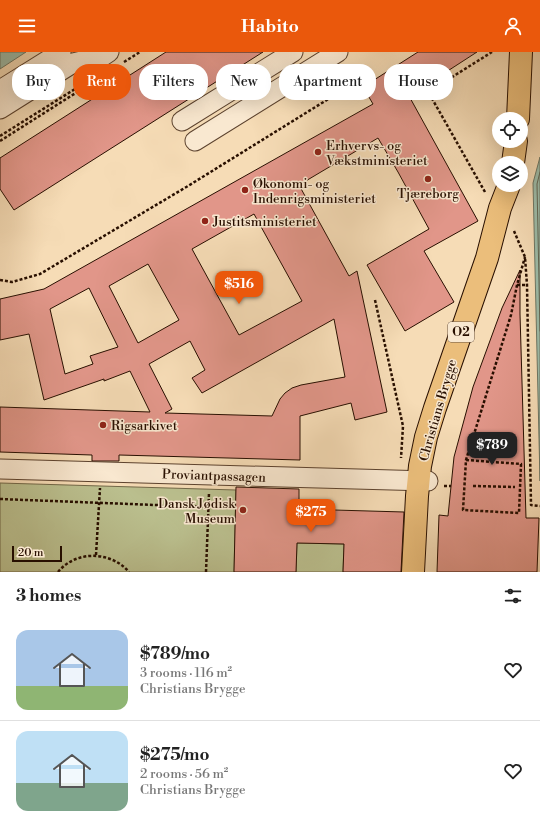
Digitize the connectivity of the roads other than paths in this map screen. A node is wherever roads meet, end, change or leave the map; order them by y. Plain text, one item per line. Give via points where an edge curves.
1 (61, 52) edge
2 (293, 52) edge
3 (521, 52) edge
4 (114, 58) edge
5 (323, 58) edge
6 (0, 90) edge
7 (0, 109) edge
8 (518, 112) edge
9 (182, 120) dead end
10 (195, 141) dead end
11 (508, 192) edge
12 (0, 469) edge
13 (415, 481) junction
14 (413, 572) edge
15 (423, 572) edge

1 - 6 street
2 - 9 street
3 - 8 main road
4 - 7 street via 103,56 73,63
5 - 10 street
11 - 13 main road, Christians Brygge / O2 via 504,212 435,408
12 - 13 street, Proviantpassagen
13 - 14 main road, Christians Brygge / O2
13 - 15 main road, Christians Brygge / O2 via 425,516

